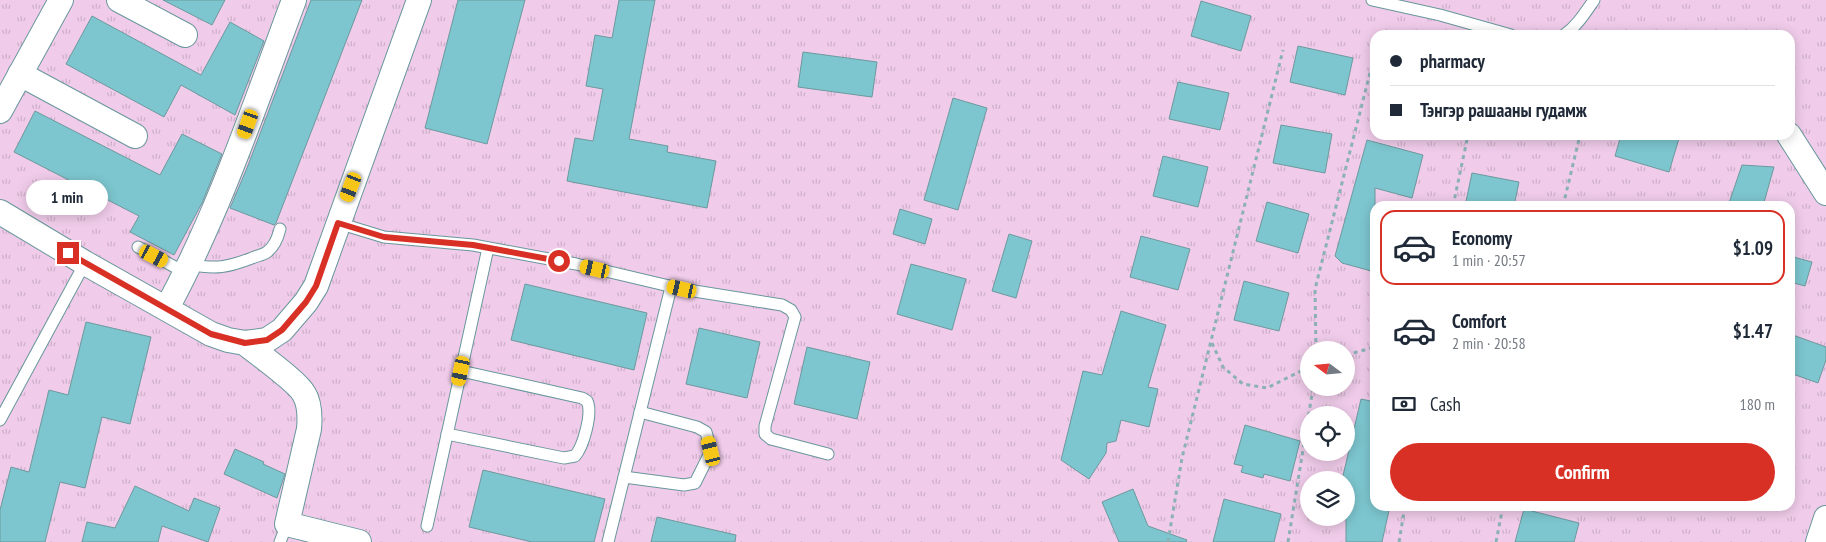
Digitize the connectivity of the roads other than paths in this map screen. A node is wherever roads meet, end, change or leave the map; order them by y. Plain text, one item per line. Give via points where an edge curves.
1 (62, 0) edge
2 (120, 0) edge
3 (294, 0) edge
4 (419, 0) edge
5 (1372, 0) edge
6 (1594, 0) edge
7 (1493, 30) edge
8 (1571, 30) edge
9 (185, 35) dead end
10 (20, 74) junction
11 (0, 111) edge
12 (135, 136) dead end
13 (1792, 140) edge
14 (1826, 193) edge
15 (0, 212) edge
16 (338, 223) junction
17 (280, 229) dead end
18 (138, 247) dead end
19 (488, 248) junction
20 (85, 264) junction
21 (188, 268) junction
22 (671, 287) junction
23 (167, 308) junction
24 (245, 343) junction
25 (461, 371) junction
26 (640, 412) junction
27 (0, 420) edge
28 (447, 434) junction
29 (828, 454) dead end
30 (624, 477) junction
31 (1826, 518) edge
32 (427, 526) dead end
33 (283, 533) edge
34 (359, 542) edge
35 (608, 542) edge
36 (1818, 542) edge

1 - 10 street
2 - 9 street
3 - 21 street via 222,194
4 - 16 street
5 - 7 lane
6 - 8 lane
10 - 11 street
10 - 12 street
13 - 14 street
15 - 20 street
16 - 19 lane via 384,237
16 - 24 street via 316,286 306,302 282,330 267,340
17 - 21 lane via 277,239 266,252 249,260 222,268
18 - 21 lane
19 - 22 lane via 576,264
19 - 25 lane
20 - 23 street
20 - 27 lane
21 - 23 street
22 - 26 lane
22 - 29 lane via 782,305 791,310 795,317 764,426 765,434 771,439
23 - 24 street via 211,334
24 - 33 street via 294,383 304,394 310,414 310,429
25 - 28 lane
25 - 28 lane via 582,398 587,401 590,411 581,449 575,456 564,458
26 - 30 lane
26 - 30 lane via 697,427 706,432 711,451 695,483 684,485
28 - 32 lane
30 - 35 lane
31 - 36 street
33 - 34 street

